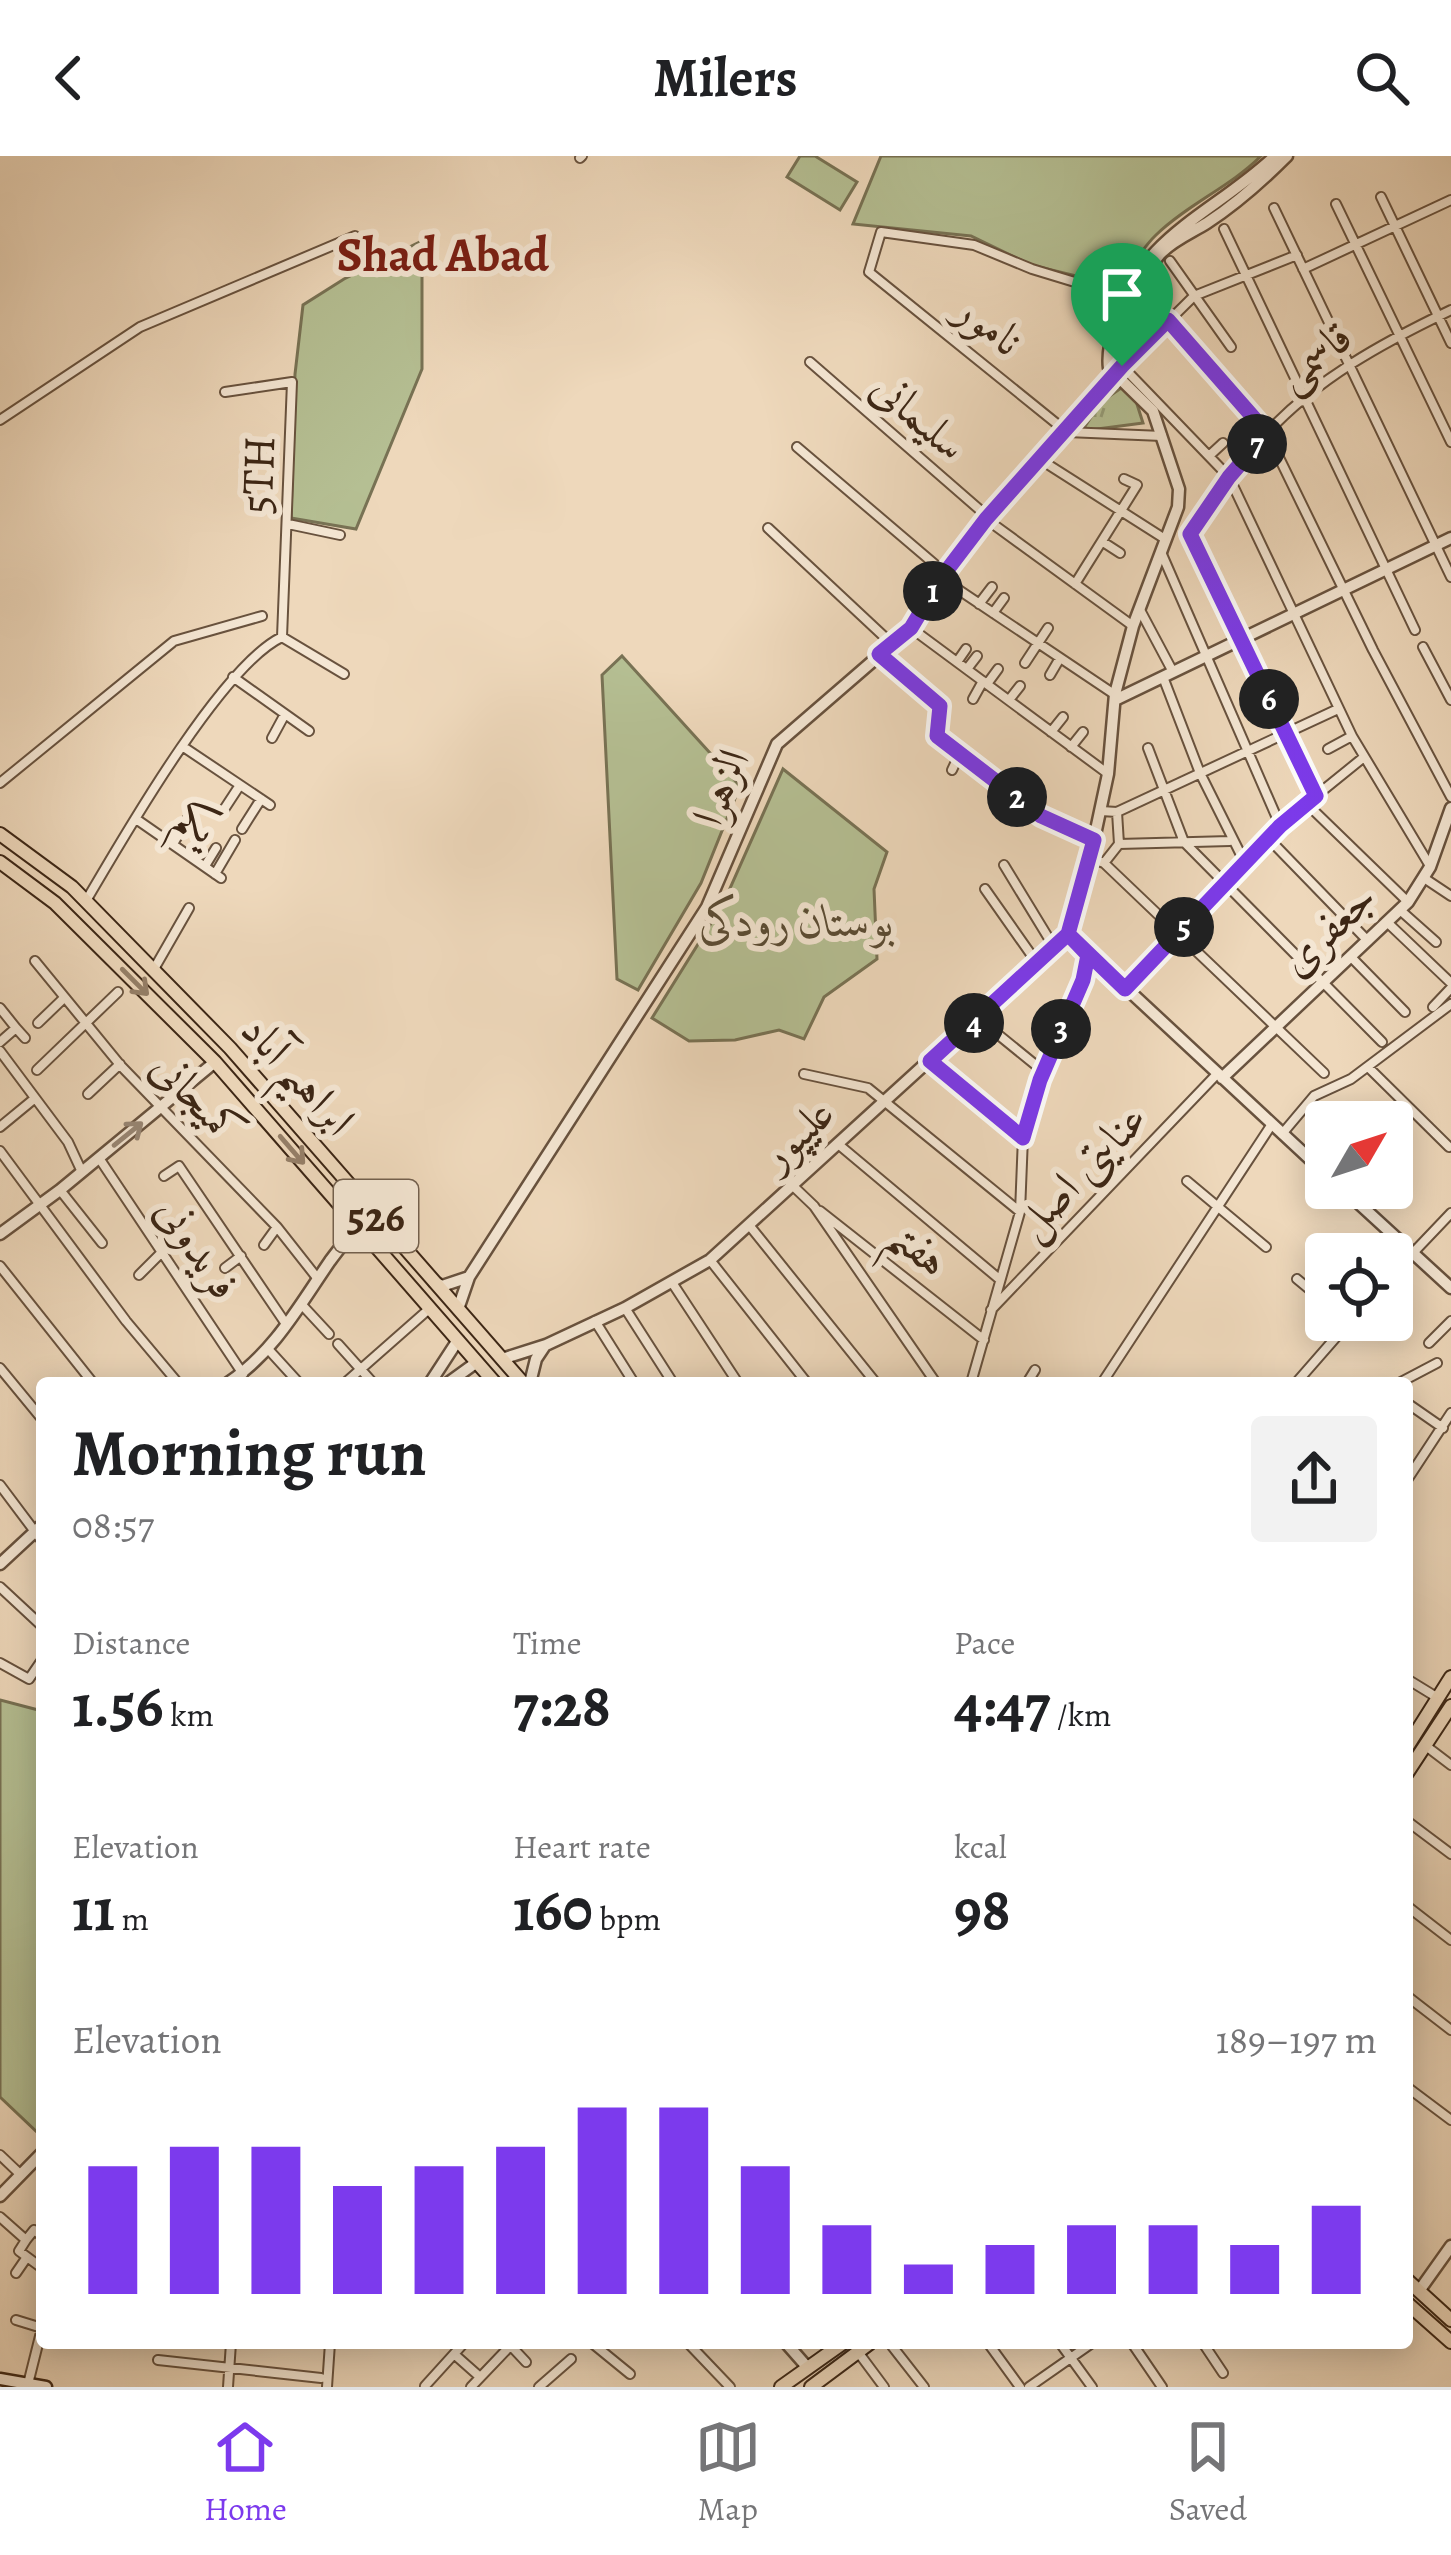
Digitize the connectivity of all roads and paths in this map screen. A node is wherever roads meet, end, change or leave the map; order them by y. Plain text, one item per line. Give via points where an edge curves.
1 (1275, 156) edge
2 (1287, 156) edge
3 (1381, 196) dead end
4 (1451, 200) edge
5 (1336, 205) dead end
6 (1274, 208) dead end
7 (1395, 225) junction
8 (1224, 230) dead end
9 (355, 236) dead end
10 (1355, 244) junction
11 (1297, 255) junction
12 (1170, 261) dead end
13 (1304, 269) junction
14 (1246, 275) junction
15 (1194, 296) junction
16 (1124, 297) junction
17 (1149, 299) dead end
18 (1451, 310) edge
19 (1438, 316) junction
20 (1168, 320) junction
21 (1399, 334) junction
22 (1451, 343) edge
23 (1231, 347) dead end
24 (810, 362) dead end
25 (1349, 363) junction
26 (1115, 374) junction
27 (225, 392) dead end
28 (1304, 398) junction
29 (0, 420) edge
30 (1066, 432) junction
31 (1267, 433) junction
32 (1163, 436) junction
33 (1451, 442) edge
34 (1223, 443) dead end
35 (796, 447) dead end
36 (1210, 455) junction
37 (1041, 460) junction
38 (1229, 477) junction
39 (1124, 479) dead end
40 (1122, 511) junction
41 (987, 518) junction
42 (288, 524) junction
43 (768, 528) dead end
44 (340, 535) dead end
45 (1451, 538) edge
46 (1103, 542) junction
47 (1163, 545) junction
48 (1436, 545) junction
49 (1120, 553) dead end
50 (1386, 569) junction
51 (943, 576) junction
52 (1451, 577) edge
53 (1076, 584) junction
54 (992, 586) dead end
55 (1343, 590) junction
56 (1004, 598) dead end
57 (980, 604) junction
58 (1139, 608) junction
59 (993, 613) junction
60 (1293, 614) junction
61 (262, 616) dead end
62 (1133, 626) junction
63 (911, 628) junction
64 (1048, 628) dead end
65 (1415, 630) dead end
66 (282, 637) junction
67 (1240, 640) junction
68 (892, 644) junction
69 (1039, 644) junction
70 (1424, 647) dead end
71 (967, 649) dead end
72 (879, 654) junction
73 (1208, 655) junction
74 (976, 656) dead end
75 (1060, 658) junction
76 (957, 662) junction
77 (1025, 663) dead end
78 (967, 669) junction
79 (998, 669) dead end
80 (344, 674) dead end
81 (1168, 674) junction
82 (1050, 675) dead end
83 (233, 677) junction
84 (985, 682) junction
85 (1020, 686) dead end
86 (1115, 697) junction
87 (973, 699) dead end
88 (1009, 700) junction
89 (1451, 700) edge
90 (1338, 709) junction
91 (285, 714) junction
92 (1063, 717) dead end
93 (309, 731) dead end
94 (1052, 732) junction
95 (1083, 732) dead end
96 (1286, 734) junction
97 (1352, 736) junction
98 (272, 738) dead end
99 (1071, 747) junction
100 (184, 748) junction
101 (1148, 748) dead end
102 (1328, 748) dead end
103 (1249, 751) junction
104 (960, 753) junction
105 (1364, 757) junction
106 (952, 770) dead end
107 (1201, 773) junction
108 (1108, 774) junction
109 (0, 783) edge
110 (240, 784) junction
111 (1165, 790) junction
112 (1316, 796) junction
113 (1451, 797) edge
114 (1307, 804) junction
115 (1451, 808) edge
116 (1100, 811) junction
117 (1117, 812) junction
118 (221, 814) dead end
119 (188, 818) dead end
120 (136, 819) junction
121 (1280, 826) junction
122 (242, 829) dead end
123 (1447, 829) edge
124 (0, 834) edge
125 (1268, 838) junction
126 (235, 840) dead end
127 (1094, 840) junction
128 (1230, 841) junction
129 (1184, 842) junction
130 (172, 844) junction
131 (1119, 844) junction
132 (216, 848) dead end
133 (1090, 858) junction
134 (0, 862) edge
135 (1103, 862) junction
136 (1245, 863) junction
137 (1004, 865) dead end
138 (205, 866) junction
139 (1427, 872) junction
140 (1224, 885) junction
141 (985, 889) dead end
142 (1451, 896) edge
143 (86, 901) junction
144 (1404, 906) junction
145 (189, 908) dead end
146 (1388, 923) junction
147 (1068, 934) junction
148 (1178, 934) junction
149 (1368, 940) junction
150 (1436, 942) dead end
151 (1055, 948) junction
152 (1088, 955) junction
153 (1351, 957) junction
154 (34, 961) dead end
155 (1038, 964) junction
156 (154, 970) junction
157 (1324, 982) junction
158 (1451, 986) edge
159 (1125, 989) junction
160 (118, 992) dead end
161 (64, 998) junction
162 (1451, 1004) edge
163 (1433, 1007) dead end
164 (0, 1009) edge
165 (1405, 1012) dead end
166 (979, 1019) junction
167 (38, 1023) dead end
168 (1276, 1025) junction
169 (87, 1026) junction
170 (16, 1028) junction
171 (25, 1038) dead end
172 (0, 1042) edge
173 (1382, 1042) dead end
174 (0, 1051) edge
175 (930, 1061) junction
176 (215, 1062) junction
177 (120, 1064) junction
178 (1368, 1067) junction
179 (37, 1070) dead end
180 (1044, 1071) junction
181 (1324, 1073) dead end
182 (804, 1074) dead end
183 (1220, 1076) junction
184 (88, 1094) dead end
185 (34, 1099) junction
186 (883, 1103) junction
187 (161, 1107) junction
188 (1272, 1124) junction
189 (0, 1127) edge
190 (1282, 1134) junction
191 (1023, 1138) junction
192 (836, 1143) junction
193 (1449, 1147) edge
194 (0, 1151) edge
195 (1305, 1155) edge
196 (99, 1158) junction
197 (82, 1172) junction
198 (164, 1176) dead end
199 (1187, 1181) dead end
200 (792, 1185) junction
201 (60, 1190) junction
202 (40, 1205) junction
203 (814, 1206) junction
204 (1218, 1207) junction
205 (370, 1208) junction
206 (1365, 1209) edge
207 (1020, 1212) junction
208 (1451, 1213) edge
209 (749, 1225) junction
210 (277, 1227) junction
211 (359, 1227) junction
212 (1390, 1233) edge
213 (0, 1234) edge
214 (102, 1243) dead end
215 (264, 1245) dead end
216 (1266, 1247) dead end
217 (163, 1251) junction
218 (1413, 1252) edge
219 (1413, 1254) edge
220 (241, 1256) junction
221 (710, 1260) junction
222 (0, 1266) edge
223 (225, 1268) dead end
224 (139, 1275) dead end
225 (469, 1277) junction
226 (998, 1278) junction
227 (1297, 1279) dead end
228 (318, 1280) junction
229 (434, 1282) junction
230 (673, 1284) junction
231 (1305, 1286) edge
232 (1451, 1288) edge
233 (303, 1306) junction
234 (429, 1308) junction
235 (625, 1308) junction
236 (458, 1309) junction
237 (990, 1312) junction
238 (1451, 1321) edge
239 (595, 1322) junction
240 (287, 1325) junction
241 (329, 1334) dead end
242 (458, 1340) junction
243 (984, 1340) junction
244 (1332, 1341) edge
245 (1429, 1343) dead end
246 (338, 1344) dead end
247 (546, 1345) junction
248 (268, 1349) junction
249 (502, 1359) junction
250 (1437, 1363) dead end
251 (0, 1368) edge
252 (360, 1370) junction
253 (1035, 1370) dead end
254 (486, 1373) edge
255 (88, 1377) edge
256 (173, 1377) edge
257 (232, 1377) edge
258 (237, 1377) edge
259 (294, 1377) edge
260 (352, 1377) edge
261 (367, 1377) edge
262 (434, 1377) edge
263 (520, 1377) edge
264 (528, 1377) edge
265 (630, 1377) edge
266 (669, 1377) edge
267 (734, 1377) edge
268 (802, 1377) edge
269 (871, 1377) edge
270 (932, 1377) edge
271 (973, 1377) edge
272 (1031, 1377) edge
273 (1106, 1377) edge
274 (1300, 1377) edge
275 (1410, 1377) edge
276 (1413, 1407) edge
277 (36, 1412) edge
278 (1451, 1413) edge
279 (1443, 1428) junction
280 (1413, 1468) edge
281 (0, 1485) edge
282 (36, 1529) edge
283 (36, 1535) edge
284 (0, 1564) edge
285 (0, 1587) edge
286 (36, 1620) edge
287 (0, 1663) edge
288 (36, 1669) edge
289 (1451, 1677) edge
290 (1413, 1682) edge
291 (1438, 1698) junction
292 (1451, 1706) edge
293 (1413, 1738) edge
294 (1426, 1746) junction
295 (1413, 1764) edge
296 (1451, 1765) edge
297 (1413, 1826) edge
298 (1451, 1854) edge
299 (1413, 1911) edge
300 (1451, 1940) edge
301 (1413, 2001) edge
302 (1451, 2030) edge
303 (1413, 2092) edge
304 (1451, 2120) edge
305 (0, 2155) edge
306 (36, 2159) edge
307 (21, 2175) junction
308 (0, 2196) edge
309 (0, 2217) edge
310 (36, 2232) edge
311 (26, 2240) junction
312 (1451, 2246) edge
313 (27, 2257) junction
314 (36, 2264) edge
315 (16, 2273) dead end
316 (1413, 2286) edge
317 (1419, 2291) junction
318 (1413, 2308) edge
319 (16, 2320) dead end
320 (1451, 2320) edge
321 (36, 2326) edge
322 (36, 2338) edge
323 (1451, 2342) edge
324 (231, 2349) edge
325 (329, 2349) edge
326 (459, 2349) edge
327 (507, 2349) edge
328 (516, 2349) edge
329 (599, 2349) edge
330 (694, 2349) edge
331 (791, 2349) edge
332 (835, 2349) edge
333 (863, 2349) edge
334 (865, 2349) edge
335 (894, 2349) edge
336 (992, 2349) edge
337 (1064, 2349) edge
338 (1084, 2349) edge
339 (1136, 2349) edge
340 (1207, 2349) edge
341 (454, 2354) junction
342 (1071, 2358) junction
343 (571, 2359) dead end
344 (158, 2360) dead end
345 (526, 2362) dead end
346 (808, 2368) junction
347 (229, 2369) junction
348 (1223, 2373) dead end
349 (630, 2374) dead end
350 (480, 2377) junction
351 (0, 2379) edge
352 (324, 2383) edge
353 (28, 2384) junction
354 (424, 2386) edge
355 (46, 2387) edge
356 (227, 2387) edge
357 (470, 2387) edge
358 (539, 2387) edge
359 (730, 2387) edge
360 (782, 2387) edge
361 (811, 2387) edge
362 (884, 2387) edge
363 (923, 2387) edge
364 (1020, 2387) edge
365 (1029, 2387) edge
366 (1092, 2387) edge
367 (1162, 2387) edge

1 - 16 street via 1164,239
2 - 26 street, الزهرا via 1156,259 1121,332
3 - 7 street
4 - 7 street
5 - 10 street
6 - 11 street
7 - 10 street
7 - 19 street
8 - 14 street
9 - 29 street via 140,327
10 - 13 street
10 - 21 street
11 - 13 street
11 - 14 street
12 - 15 street
13 - 25 street
14 - 15 street
14 - 28 street
15 - 20 street
15 - 23 street
16 - 26 street via 1107,361
16 - 30 street, نامور via 974,245 881,232 869,272
17 - 20 street
18 - 19 street, قاسمی
19 - 21 street, قاسمی
19 - 22 street
20 - 26 street
20 - 31 street
21 - 25 street, قاسمی
21 - 33 street
24 - 41 street, سلیمانی
25 - 28 street, قاسمی
25 - 48 street
26 - 30 street, الزهرا
26 - 32 street via 1148,403
26 - 36 street
27 - 42 street, 5TH via 292,382
28 - 31 street, قاسمی
28 - 50 street
30 - 32 street
30 - 37 street, الزهرا
31 - 38 street, قاسمی
31 - 55 street
32 - 47 street via 1179,489
34 - 36 street
35 - 51 street
36 - 38 street
37 - 40 street
37 - 41 street, الزهرا
38 - 60 street
38 - 67 street, قاسمی via 1190,534
39 - 40 street via 1137,485
40 - 46 street
40 - 47 street
41 - 51 street, الزهرا
41 - 53 street, سلیمانی
42 - 44 street
42 - 66 street, 5TH
43 - 68 street
45 - 48 street
46 - 49 street
46 - 53 street
47 - 58 street
47 - 73 street
48 - 50 street
48 - 52 street
50 - 55 street
50 - 65 street
51 - 57 street
51 - 63 street, الزهرا
53 - 62 street, سلیمانی
54 - 57 street
55 - 60 street
55 - 113 street
56 - 59 street
57 - 59 street
58 - 62 street
58 - 81 street
59 - 69 street
60 - 67 street
60 - 90 street
61 - 109 street via 174,641
62 - 86 street
63 - 68 street, الزهرا
63 - 76 street
64 - 69 street
66 - 80 street
66 - 83 street
67 - 73 street
67 - 96 street
68 - 72 street, الزهرا
69 - 75 street
69 - 77 street
70 - 89 street
71 - 76 street
72 - 104 street via 940,706 937,736
72 - 225 street, الزهرا via 777,744 707,907
73 - 81 street
73 - 103 street
74 - 78 street
75 - 82 street
75 - 86 street
76 - 78 street
78 - 84 street
79 - 84 street
81 - 86 street
81 - 107 street
83 - 91 street
83 - 100 street
84 - 87 street
84 - 88 street
85 - 88 street
86 - 108 street
88 - 94 street
90 - 96 street
90 - 97 street
91 - 93 street
91 - 98 street
92 - 94 street
94 - 99 street
95 - 99 street
96 - 103 street
96 - 112 street
97 - 102 street
97 - 105 street
99 - 108 street
100 - 110 street
100 - 120 street
101 - 111 street
103 - 107 street
103 - 121 street
104 - 106 street
104 - 127 street via 1041,816
105 - 112 street
105 - 139 street
107 - 111 street
107 - 128 street
108 - 116 street
110 - 118 street
110 - 122 street via 266,802
111 - 117 street
111 - 129 street
112 - 114 street
114 - 121 street
114 - 144 street
115 - 123 street, جعفری
116 - 117 street
116 - 127 street
117 - 131 street
119 - 130 street
120 - 130 street, یکم
120 - 143 street
121 - 125 street
123 - 139 street, جعفری
124 - 143 main road, ابراهیم آباد / 526
125 - 136 street
125 - 149 street
126 - 138 street, یکم via 218,876
127 - 133 street
128 - 129 street
128 - 136 street
129 - 131 street
129 - 140 street
130 - 138 street, یکم
131 - 135 street
132 - 138 street
133 - 135 street
133 - 147 street
134 -> 176 main road, ابراهیم آباد / 526 via 55,903
135 - 148 street
136 - 140 street
137 - 151 street
139 - 142 street
139 - 144 street, جعفری
140 - 148 street
140 - 157 street
141 - 155 street
143 - 156 main road, ابراهیم آباد / 526
144 - 146 street, جعفری
144 - 150 street
145 - 156 street
146 - 149 street, جعفری
146 - 158 street
147 - 151 street, علیپور
147 - 152 street
148 - 159 street
148 - 168 street
149 - 153 street, جعفری
151 - 155 street, علیپور
152 - 159 street
152 - 180 street
153 - 157 street, جعفری
153 - 165 street
154 - 161 street, کمیجانی
155 - 166 street, علیپور
156 - 205 main road, ابراهیم آباد / 526
157 - 168 street, جعفری
157 - 173 street
158 - 163 street
159 - 183 street
160 - 169 street
161 - 167 street
161 - 169 street, کمیجانی
162 - 178 street
164 - 170 street
166 - 175 street, علیپور
166 - 180 street
168 - 181 street
168 - 183 street, جعفری
169 - 177 street, کمیجانی
169 - 179 street
170 - 171 street
170 - 172 street
174 - 185 street
175 - 186 street, علیپور
175 - 191 street
176 - 187 street
176 -> 211 main road, ابراهیم آباد / 526
177 - 184 street
177 - 187 street, کمیجانی
178 - 190 street via 1314,1096
178 - 193 street
180 - 191 street
182 - 186 street via 868,1088
183 - 188 street
183 - 237 street, عنایتی اصل
185 - 189 street
185 - 197 street
186 - 192 street, علیپور
186 - 207 street
196 -> 187 street
187 - 210 street, کمیجانی
188 - 190 street
188 - 204 street
190 - 195 street
191 - 207 street
192 - 200 street, علیپور
192 - 226 street
194 - 202 street
196 - 197 street
196 - 217 street, فریدونی
197 - 201 street
198 - 220 street via 179,1166
199 - 204 street
200 - 203 street
200 - 209 street, علیپور
201 - 202 street
201 - 214 street
202 - 213 street
202 - 256 street
203 - 243 street, هفتم
203 - 270 street
204 - 216 street
204 - 273 street
205 - 211 street
205 - 229 main road, ابراهیم آباد / 526
206 - 212 street
207 - 226 street
208 - 218 street
209 - 221 street, علیپور
209 - 269 street
210 - 215 street
210 - 228 street, کمیجانی
211 - 228 street
211 - 234 main road, ابراهیم آباد / 526
217 - 224 street
217 - 257 street, فریدونی
219 - 232 street
220 - 223 street
220 - 240 street
221 - 230 street, علیپور
221 - 268 street
222 - 255 street
225 - 229 street
225 - 236 street, الزهرا
226 - 237 street
227 - 231 street
228 - 233 street
229 - 236 main road, ابراهیم آباد / 526
230 - 235 street, علیپور
230 - 267 street
233 - 240 street
233 - 241 street
234 - 242 main road, ابراهیم آباد / 526
234 - 252 street
235 - 239 street, علیپور
235 - 266 street
236 - 249 main road, ابراهیم آباد / 526
237 - 243 street
238 - 245 street
239 - 247 street, علیپور
239 - 265 street
240 - 248 street
242 - 254 main road, ابراهیم آباد / 526
242 - 262 street
243 - 271 street
244 - 274 street
246 - 252 street
247 - 249 street, علیپور
247 - 264 street
248 - 258 street
248 - 259 street
249 - 263 main road, ابراهیم آباد / 526
250 - 275 street
251 - 277 street
252 - 260 street
252 - 261 street
253 - 272 street
276 - 279 street
278 - 279 street
279 - 280 street
281 - 282 street
283 - 284 street
285 - 286 street
287 - 288 street via 29,1679
289 - 291 main road
290 - 291 street
291 - 293 main road
292 - 294 main road
294 - 295 main road
294 - 296 street
297 - 298 street
299 - 300 street
301 - 302 street
303 - 304 street
305 - 307 street
306 - 307 street
307 - 308 street
309 - 311 street
310 - 311 street
311 - 313 street via 19,2251
312 - 317 street
313 - 314 street
313 - 315 street
316 - 317 main road
317 - 320 main road
318 - 323 main road
319 - 321 street
322 - 353 street
324 - 347 street
325 - 352 street
326 - 341 street
327 - 350 street
328 - 345 street
329 - 349 street
330 - 359 street
331 - 346 street
332 - 346 main road
333 - 361 main road
334 - 362 street
335 - 363 street
336 - 364 street
337 - 342 street
338 - 342 street
339 - 367 street
340 - 348 street
341 - 350 street
341 - 354 street
342 - 365 street
342 - 366 street
343 - 358 street
344 - 347 street
346 - 360 main road
347 - 352 street
347 - 356 street
350 - 357 street
351 - 353 street
353 - 355 street

